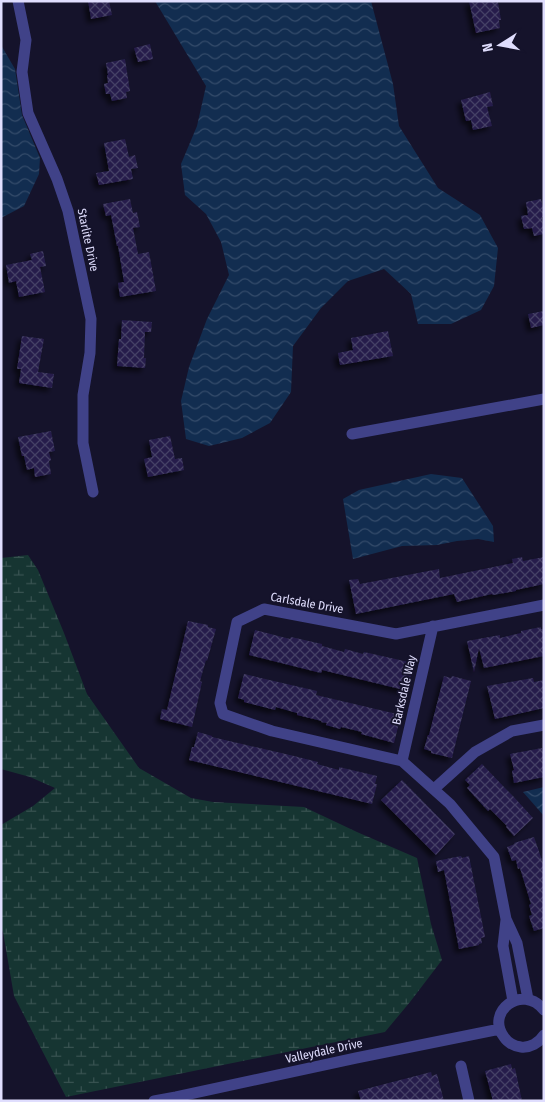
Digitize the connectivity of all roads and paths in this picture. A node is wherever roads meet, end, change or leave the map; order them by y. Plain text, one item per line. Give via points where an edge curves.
1 (18, 1) edge
2 (544, 399) edge
3 (352, 434) dead end
4 (93, 492) dead end
5 (544, 605) edge
6 (433, 626) junction
7 (544, 725) edge
8 (402, 761) junction
9 (434, 789) junction
10 (506, 919) junction
11 (520, 959) junction
12 (506, 962) junction
13 (528, 999) junction
14 (513, 1001) junction
15 (544, 1010) edge
16 (500, 1030) junction
17 (544, 1035) edge
18 (461, 1066) dead end
19 (177, 1099) edge
20 (154, 1101) edge
21 (469, 1101) edge

1 - 4 street, Starlite Drive via 26,40 22,72 28,113 68,211 91,319 90,353 83,395 83,443
2 - 3 street
5 - 6 street, Carlsdale Drive
6 - 8 street, Barksdale Way
6 - 8 street, Carlsdale Drive via 396,634 264,609 238,622 220,703 223,714 272,731
7 - 9 street via 512,732 475,752
8 - 9 street, Carlsdale Drive
9 - 10 street, Carlsdale Drive via 494,857
10 - 11 street, Carlsdale Drive
10 - 12 street, Carlsdale Drive via 503,946
11 - 12 street
11 - 13 street, Carlsdale Drive
12 - 14 street, Carlsdale Drive
13 - 14 street
13 - 15 street
14 - 16 street via 502,1010
16 - 17 street via 508,1042 522,1047 536,1044
16 - 19 street, Valleydale Drive via 356,1058
18 - 21 street
19 - 20 street, Valleydale Drive

